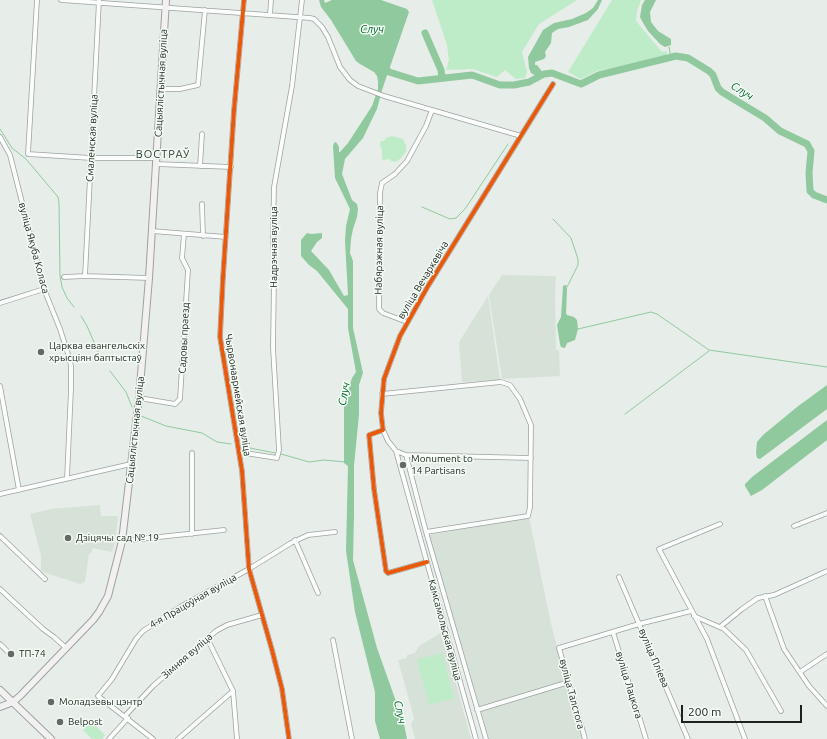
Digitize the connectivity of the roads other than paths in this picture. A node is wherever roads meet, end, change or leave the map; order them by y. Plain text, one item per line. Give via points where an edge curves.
1 (37, 0) edge
2 (61, 0) edge
3 (166, 0) edge
4 (244, 0) edge
5 (271, 0) edge
6 (302, 0) edge
7 (98, 2) edge
8 (165, 8) junction
9 (205, 10) junction
10 (243, 13) junction
11 (270, 15) junction
12 (301, 17) junction
13 (553, 84) dead end
14 (160, 89) junction
15 (432, 110) junction
16 (202, 134) dead end
17 (521, 136) junction
18 (0, 137) edge
19 (91, 158) junction
20 (156, 161) junction
21 (200, 166) junction
22 (231, 167) junction
23 (202, 204) dead end
24 (152, 230) junction
25 (184, 234) junction
26 (203, 236) junction
27 (226, 237) junction
28 (85, 276) junction
29 (64, 277) dead end
30 (149, 278) junction
31 (44, 289) junction
32 (0, 303) edge
33 (407, 322) junction
34 (0, 386) edge
35 (382, 394) junction
36 (139, 398) junction
37 (383, 430) junction
38 (396, 451) junction
39 (239, 452) junction
40 (192, 453) dead end
41 (406, 455) junction
42 (531, 458) junction
43 (131, 464) junction
44 (67, 478) junction
45 (19, 490) junction
46 (0, 494) edge
47 (827, 513) edge
48 (720, 524) dead end
49 (794, 526) dead end
50 (224, 530) dead end
51 (335, 532) dead end
52 (426, 532) junction
53 (192, 534) junction
54 (0, 536) edge
55 (296, 540) junction
56 (122, 541) junction
57 (427, 562) junction
58 (249, 569) junction
59 (827, 571) edge
60 (619, 577) dead end
61 (45, 579) dead end
62 (0, 588) edge
63 (318, 593) dead end
64 (765, 596) junction
65 (691, 611) junction
66 (262, 615) junction
67 (694, 616) junction
68 (639, 624) junction
69 (720, 627) junction
70 (613, 632) junction
71 (207, 638) junction
72 (333, 640) dead end
73 (0, 644) edge
74 (66, 648) junction
75 (8, 652) dead end
76 (827, 654) edge
77 (800, 672) junction
78 (569, 682) junction
79 (0, 690) edge
80 (233, 691) junction
81 (13, 702) junction
82 (827, 706) edge
83 (0, 707) edge
84 (477, 710) junction
85 (781, 711) dead end
86 (126, 717) junction
87 (51, 739) edge
88 (109, 739) edge
89 (153, 739) edge
90 (178, 739) edge
91 (237, 739) edge
92 (289, 739) edge
93 (352, 739) edge
94 (476, 739) edge
95 (486, 739) edge
96 (584, 739) edge
97 (646, 739) edge
98 (688, 739) edge
99 (744, 739) edge

1 - 19 street via 28,154
2 - 7 street
3 - 8 main road, Сацыялістычная вуліца
4 - 10 street, Чырвонаармейская вуліца
5 - 11 street
6 - 12 street, Надрэчная вуліца
7 - 8 street
7 - 19 street, Смаленская вуліца
8 - 9 street
8 - 14 main road, Сацыялістычная вуліца
9 - 10 street
9 - 14 street via 198,85 180,89
10 - 11 street
10 - 22 street, Чырвонаармейская вуліца
11 - 12 street
12 - 15 street via 314,19 322,27 344,74 358,86
12 - 39 street, Надрэчная вуліца via 274,187 273,348 279,450 277,458
13 - 17 street
14 - 20 main road, Сацыялістычная вуліца
15 - 17 street
15 - 33 street, Набярэжная вуліца via 407,161 382,183 379,209 378,304 383,313
16 - 21 street
17 - 33 street, вуліца Вечаркевіча
18 - 31 street, вуліца Якуба Коласа via 10,155
19 - 20 street
19 - 28 street, Смаленская вуліца
20 - 21 street
20 - 24 main road, Сацыялістычная вуліца
21 - 22 street
22 - 27 street, Чырвонаармейская вуліца
23 - 26 street
24 - 25 street
24 - 30 main road, Сацыялістычная вуліца
25 - 26 street
25 - 36 street, Садовы праезд via 182,258 188,270 180,400 175,404
26 - 27 street
27 - 39 street, Чырвонаармейская вуліца via 220,338
28 - 29 street
28 - 30 street
30 - 36 main road, Сацыялістычная вуліца
31 - 32 street
31 - 44 street, вуліца Якуба Коласа via 71,366
33 - 35 street, вуліца Вечаркевіча via 393,352
34 - 45 street
35 - 37 street, вуліца Вечаркевіча
35 - 42 street via 501,382 510,384 520,399 530,425
36 - 43 main road, Сацыялістычная вуліца
37 - 38 street, Камсамольская вуліца
37 - 57 street via 369,435 386,571 388,573
38 - 41 street
38 - 57 street, Камсамольская вуліца
39 - 58 street, Чырвонаармейская вуліца
40 - 53 street
41 - 42 street
41 - 52 street, Камсамольская вуліца
42 - 52 street via 528,516
43 - 44 street
43 - 56 main road, Сацыялістычная вуліца
44 - 45 street
45 - 46 street
47 - 49 street
48 - 65 street via 659,549
50 - 53 street
51 - 55 street, 4-я Працоўная вуліца via 316,533
52 - 84 street, Камсамольская вуліца
53 - 56 street
54 - 61 street
55 - 58 street, 4-я Працоўная вуліца
55 - 63 street
56 - 74 main road, Сацыялістычная вуліца via 106,601
57 - 94 street, Камсамольская вуліца
58 - 66 street, Чырвонаармейская вуліца
58 - 86 street, 4-я Працоўная вуліца via 180,607 143,631 136,639 98,696
59 - 64 street via 774,595
60 - 68 street, вуліца Пліева
62 - 74 street
64 - 69 street via 742,609
64 - 77 street via 784,649
65 - 67 street
65 - 68 street
66 - 71 street, Зімняя вуліца via 228,625
66 - 92 street, Чырвонаармейская вуліца via 282,689
67 - 69 street
67 - 99 street via 707,639
68 - 70 street
68 - 98 street, вуліца Пліева
69 - 85 street via 746,650
70 - 78 street, вуліца Талстога via 559,648
70 - 97 street, вуліца Лацкога
71 - 80 street
71 - 86 street, Зімняя вуліца via 153,686
72 - 93 street
73 - 75 street
74 - 81 main road, Сацыялістычная вуліца
76 - 77 street
77 - 82 street
78 - 84 street
78 - 96 street, вуліца Талстога
79 - 81 main road
80 - 90 street
80 - 91 street
81 - 83 main road
81 - 87 main road
84 - 95 street, Камсамольская вуліца
86 - 88 street, Зімняя вуліца
86 - 89 street

